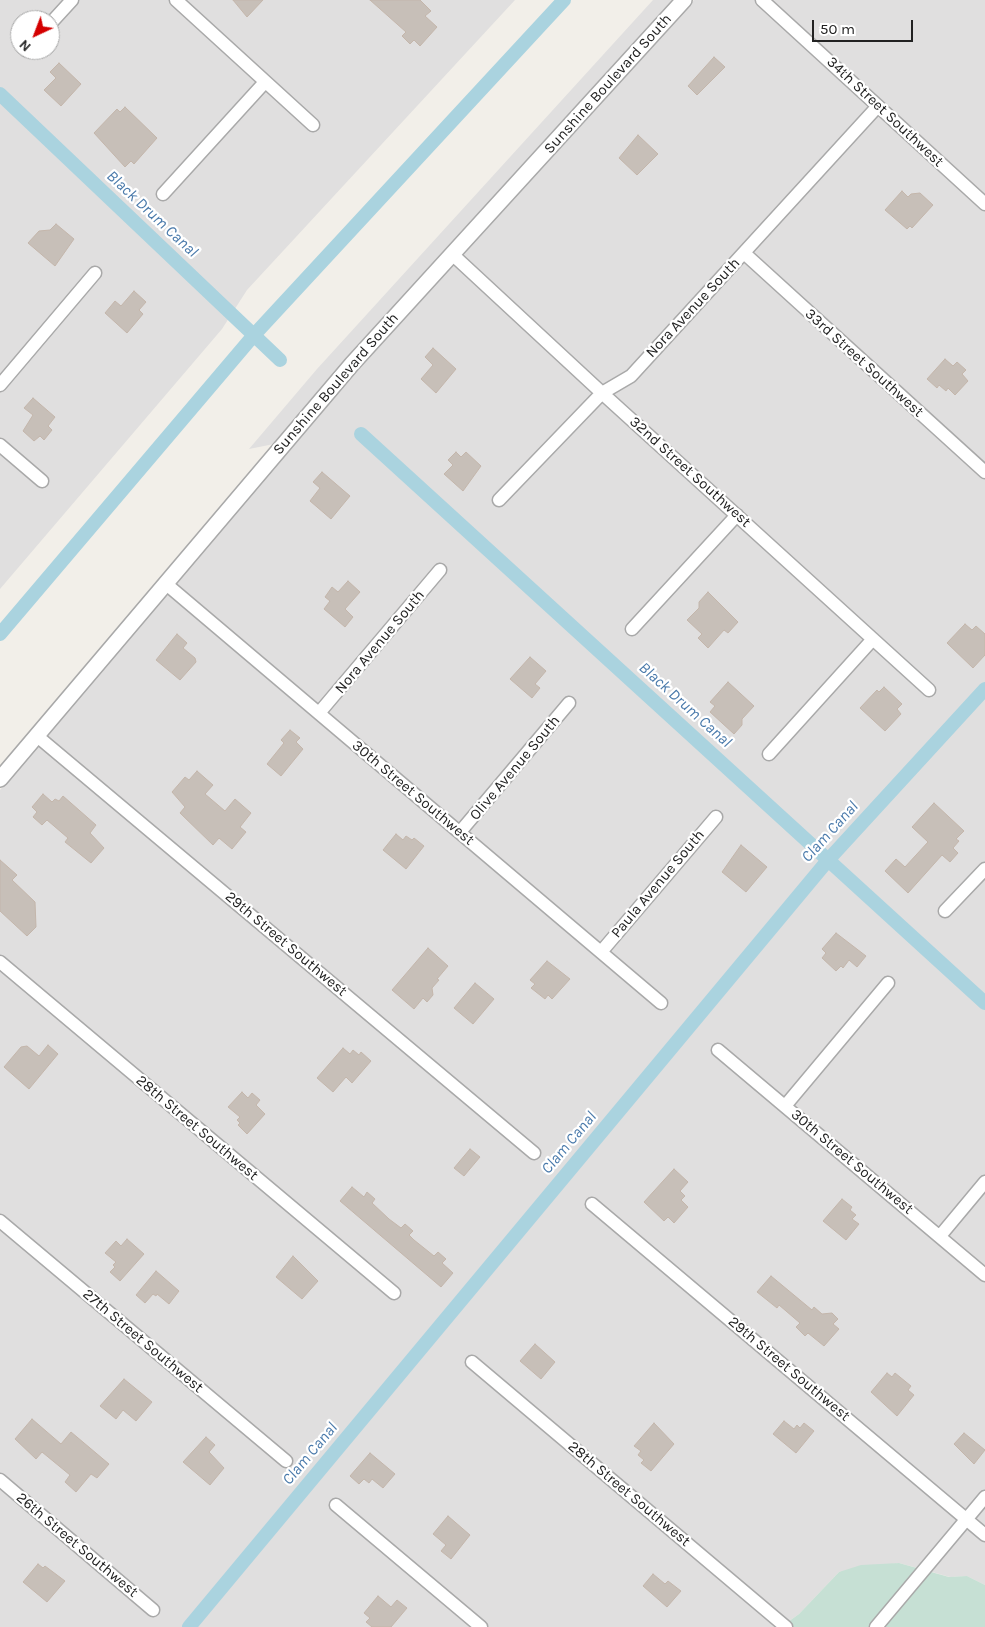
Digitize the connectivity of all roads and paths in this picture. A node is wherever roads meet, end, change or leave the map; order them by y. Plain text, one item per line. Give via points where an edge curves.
1 (72, 0) edge
2 (176, 0) edge
3 (684, 0) edge
4 (762, 0) edge
5 (60, 13) edge
6 (265, 82) junction
7 (878, 106) junction
8 (313, 125) dead end
9 (163, 194) dead end
10 (985, 204) edge
11 (744, 253) junction
12 (452, 254) junction
13 (95, 273) dead end
14 (0, 385) edge
15 (602, 393) junction
16 (0, 445) edge
17 (985, 472) edge
18 (42, 481) dead end
19 (500, 500) dead end
20 (737, 515) junction
21 (440, 570) dead end
22 (165, 583) junction
23 (632, 629) dead end
24 (873, 639) junction
25 (929, 690) dead end
26 (569, 704) dead end
27 (318, 713) junction
28 (36, 736) junction
29 (769, 754) dead end
30 (0, 779) edge
31 (716, 817) dead end
32 (460, 832) junction
33 (985, 869) edge
34 (945, 911) dead end
35 (601, 952) junction
36 (0, 962) edge
37 (888, 983) dead end
38 (662, 1003) dead end
39 (718, 1050) dead end
40 (785, 1106) junction
41 (534, 1153) dead end
42 (985, 1182) edge
43 (592, 1204) dead end
44 (0, 1221) edge
45 (940, 1236) junction
46 (985, 1275) edge
47 (394, 1293) dead end
48 (472, 1362) dead end
49 (286, 1461) dead end
50 (0, 1480) edge
51 (985, 1497) edge
52 (336, 1505) dead end
53 (966, 1519) junction
54 (985, 1535) edge
55 (153, 1610) dead end
56 (481, 1627) edge
57 (786, 1627) edge
58 (876, 1627) edge

1 - 5 street
2 - 6 street
3 - 12 street, Sunshine Boulevard South
4 - 7 street, 34th Street Southwest
6 - 8 street
6 - 9 street
7 - 10 street, 34th Street Southwest
7 - 11 street, Nora Avenue South
11 - 15 street, Nora Avenue South via 631,376
11 - 17 street, 33rd Street Southwest
12 - 15 street, 32nd Street Southwest
12 - 22 street, Sunshine Boulevard South via 304,419
13 - 14 street
15 - 19 street, Nora Avenue South
15 - 20 street, 32nd Street Southwest
16 - 18 street
20 - 23 street
20 - 24 street, 32nd Street Southwest
21 - 27 street, Nora Avenue South
22 - 27 street, 30th Street Southwest
22 - 28 street, Sunshine Boulevard South
24 - 25 street, 32nd Street Southwest
24 - 29 street
26 - 32 street, Olive Avenue South
27 - 32 street, 30th Street Southwest
28 - 30 street, Sunshine Boulevard South
28 - 41 street, 29th Street Southwest
31 - 35 street, Paula Avenue South
32 - 35 street, 30th Street Southwest
33 - 34 street
35 - 38 street, 30th Street Southwest
36 - 47 street, 28th Street Southwest
37 - 40 street
39 - 40 street, 30th Street Southwest
40 - 45 street, 30th Street Southwest
42 - 45 street
43 - 53 street, 29th Street Southwest
44 - 49 street, 27th Street Southwest
45 - 46 street, 30th Street Southwest
48 - 57 street, 28th Street Southwest
50 - 55 street, 26th Street Southwest
51 - 53 street
52 - 56 street
53 - 54 street, 29th Street Southwest
53 - 58 street

